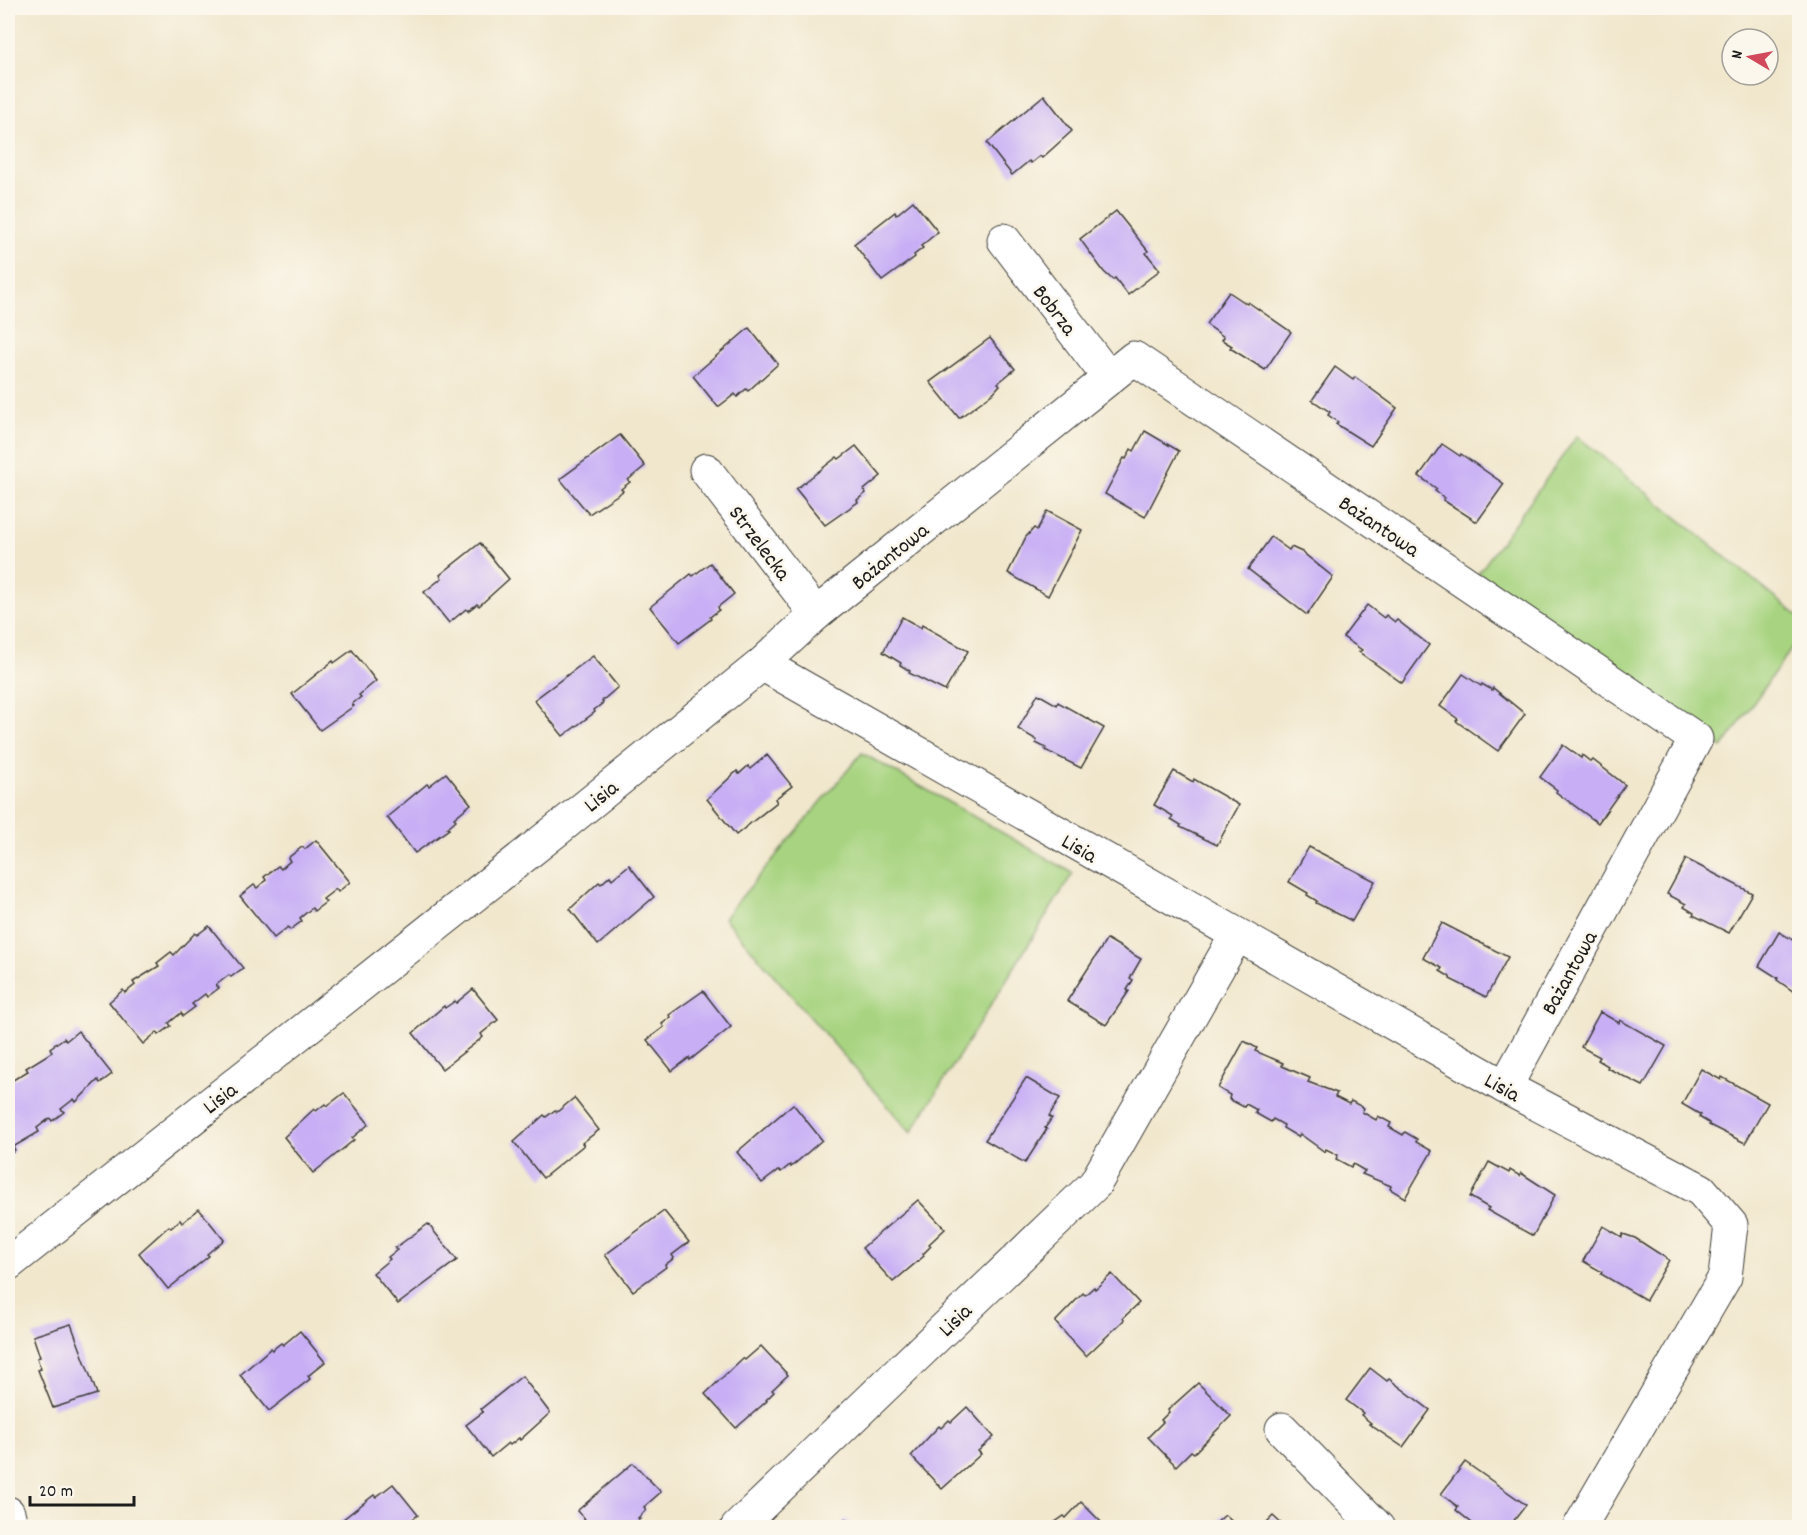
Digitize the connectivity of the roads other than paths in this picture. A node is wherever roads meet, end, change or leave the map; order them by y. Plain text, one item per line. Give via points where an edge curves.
1 (1004, 240) dead end
2 (1109, 378) junction
3 (706, 470) dead end
4 (816, 614) junction
5 (762, 664) junction
6 (1236, 936) junction
7 (1505, 1087) junction
8 (8, 1264) edge
9 (1282, 1429) dead end
10 (8, 1513) edge
11 (12, 1527) edge
12 (737, 1527) edge
13 (1378, 1527) edge
14 (1579, 1527) edge

1 - 2 street, Bobrza
2 - 4 street, Bażantowa
2 - 7 street, Bażantowa via 1134,358 1696,739
3 - 4 street, Strzelecka
4 - 5 street, Bażantowa
5 - 6 street, Lisia
5 - 8 street, Lisia
6 - 7 street, Lisia
6 - 12 street, Lisia via 1095,1184
7 - 14 street, Lisia via 1701,1190 1731,1225 1725,1277
9 - 13 street
10 - 11 street

